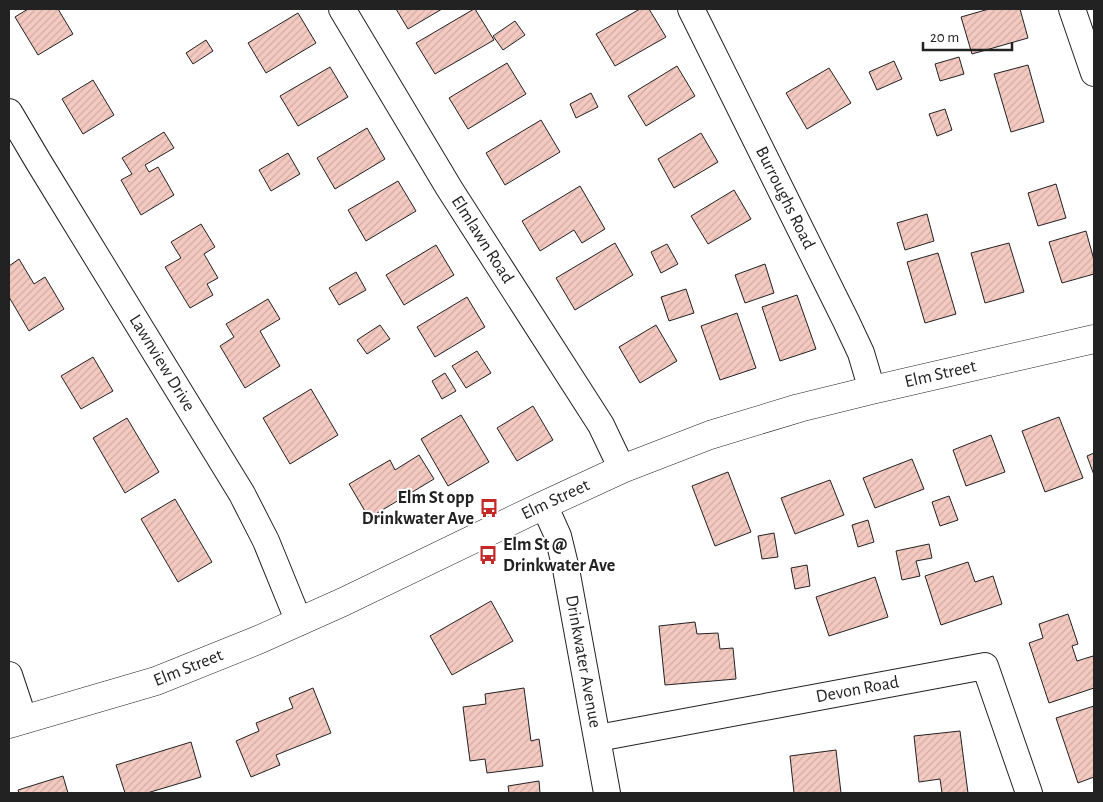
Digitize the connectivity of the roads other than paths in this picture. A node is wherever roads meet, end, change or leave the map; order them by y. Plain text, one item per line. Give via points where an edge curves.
1 (342, 9) edge
2 (691, 9) edge
3 (1072, 9) edge
4 (1094, 73) edge
5 (9, 112) edge
6 (1094, 339) edge
7 (872, 390) junction
8 (622, 469) junction
9 (544, 505) junction
10 (299, 622) junction
11 (9, 675) edge
12 (16, 722) edge
13 (598, 738) junction
14 (607, 793) edge
15 (1029, 793) edge

1 - 8 street, Elmlawn Road via 449,188 601,425
2 - 7 street, Burroughs Road via 846,321 861,353
3 - 4 street
5 - 10 street, Lawnview Drive via 246,502 266,541
6 - 7 main road, Elm Street
7 - 8 main road, Elm Street via 732,428
8 - 9 main road, Elm Street
9 - 10 main road, Elm Street
9 - 13 street, Drinkwater Avenue via 565,561
10 - 12 main road, Elm Street via 156,681
11 - 12 street
13 - 14 street, Drinkwater Avenue
13 - 15 street, Devon Road via 985,666

